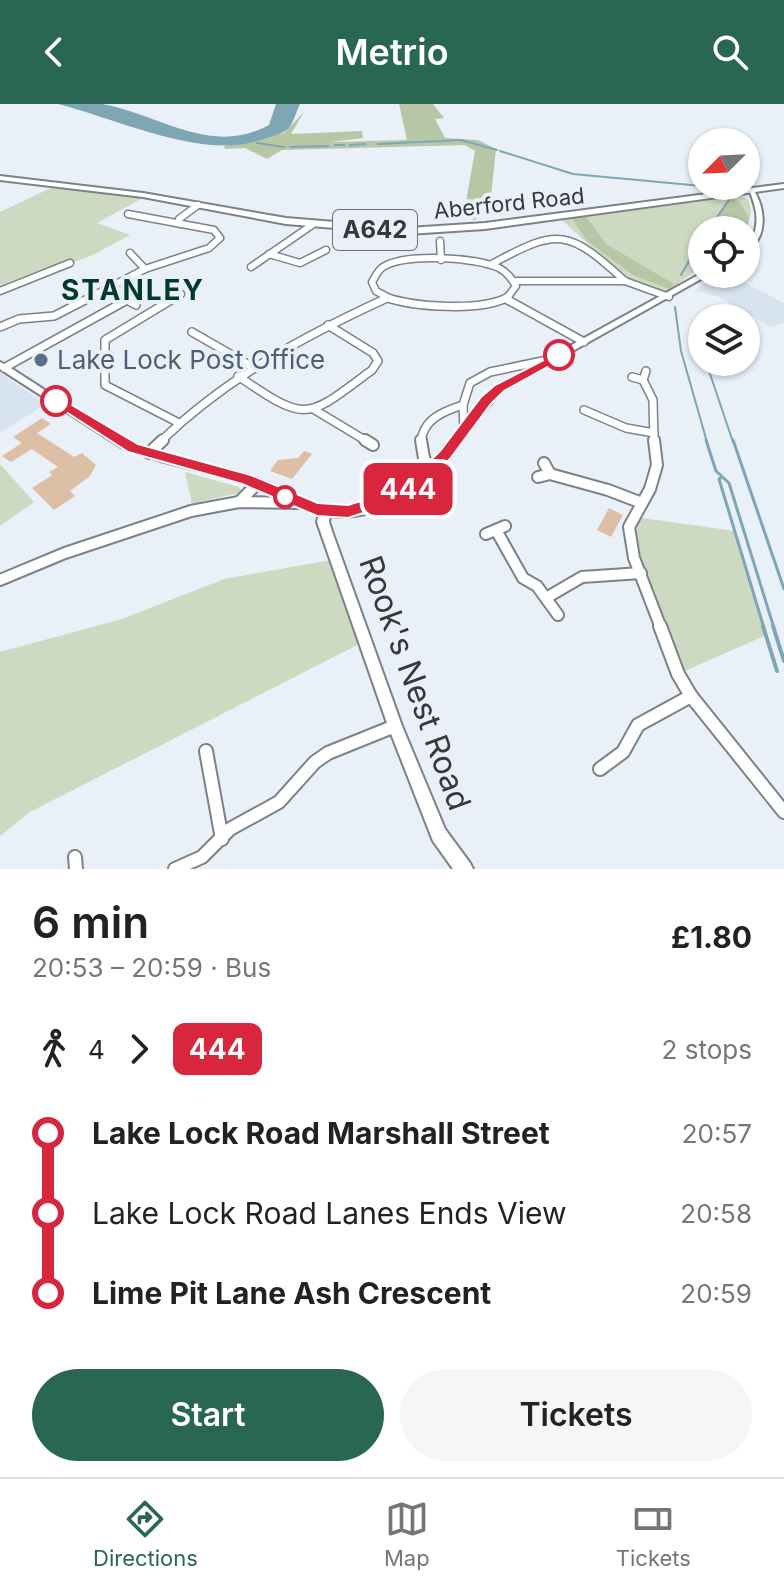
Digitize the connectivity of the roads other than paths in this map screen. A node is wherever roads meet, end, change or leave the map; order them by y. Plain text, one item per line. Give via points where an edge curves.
1 (0, 178) edge
2 (784, 186) edge
3 (760, 189) edge
4 (688, 198) edge
5 (198, 205) junction
6 (128, 214) dead end
7 (180, 224) junction
8 (312, 225) junction
9 (440, 241) dead end
10 (326, 250) dead end
11 (129, 252) dead end
12 (269, 254) junction
13 (441, 260) junction
14 (70, 263) dead end
15 (492, 264) junction
16 (251, 267) dead end
17 (145, 269) junction
18 (516, 281) junction
19 (625, 281) junction
20 (688, 285) edge
21 (0, 291) edge
22 (181, 294) dead end
23 (669, 297) junction
24 (387, 298) junction
25 (506, 299) junction
26 (136, 305) dead end
27 (328, 325) junction
28 (0, 327) edge
29 (192, 332) dead end
30 (584, 342) junction
31 (552, 359) junction
32 (251, 366) junction
33 (2, 367) edge
34 (238, 376) junction
35 (640, 376) dead end
36 (463, 405) junction
37 (315, 410) junction
38 (584, 410) dead end
39 (179, 423) junction
40 (464, 429) junction
41 (654, 433) junction
42 (373, 445) dead end
43 (149, 453) junction
44 (544, 463) dead end
45 (431, 470) junction
46 (550, 474) junction
47 (538, 477) dead end
48 (257, 484) junction
49 (239, 502) junction
50 (299, 503) junction
51 (642, 503) junction
52 (325, 511) junction
53 (496, 530) dead end
54 (641, 573) junction
55 (0, 580) edge
56 (546, 598) junction
57 (558, 615) dead end
58 (691, 696) junction
59 (395, 726) junction
60 (206, 751) dead end
61 (600, 769) dead end
62 (784, 812) edge
63 (222, 839) junction
64 (461, 867) edge
65 (175, 869) edge

1 - 5 main road, Aberford Road / A642
2 - 3 main road, Aberford Road / A642
4 - 8 main road, Aberford Road / A642 via 462,228 383,231
5 - 7 street via 179,219
5 - 8 main road, Aberford Road / A642
6 - 7 street
7 - 17 street via 214,230 220,238 209,248
8 - 12 street
9 - 13 street
10 - 12 street via 300,263
11 - 17 street
12 - 16 street
13 - 15 street
13 - 24 street via 400,261 381,268 372,282
14 - 21 street
15 - 18 street
15 - 19 street via 536,240 564,238 586,246
17 - 28 street via 54,316 23,318
18 - 19 street
18 - 25 street
19 - 23 street
20 - 23 street
22 - 39 street via 105,340 105,385
23 - 30 street
24 - 25 street via 409,304 479,305
24 - 27 street
25 - 30 street
26 - 33 street via 127,300
27 - 32 street
27 - 37 street via 378,361
29 - 32 street
30 - 31 street
31 - 36 street via 478,377
31 - 40 street via 500,388
32 - 34 street
33 - 43 street via 111,437
34 - 37 street via 290,411
34 - 39 street
35 - 41 street via 653,400
36 - 40 street
36 - 45 street via 438,414 423,430 420,449
37 - 42 street
38 - 41 street
39 - 43 street
40 - 45 street
41 - 51 street via 655,479
43 - 48 street
44 - 46 street
45 - 52 street via 378,503
46 - 47 street
46 - 51 street
48 - 49 street
48 - 50 street
49 - 50 street
49 - 55 street via 191,511
50 - 52 street
51 - 54 street via 629,527
52 - 59 street, Rook's Nest Road via 323,522
53 - 56 street via 523,578
54 - 56 street via 581,575
54 - 58 street
56 - 57 street
58 - 61 street via 638,725 623,752
58 - 62 street
59 - 63 street via 328,753 279,802
59 - 64 street, Rook's Nest Road via 439,835
60 - 63 street
63 - 65 street via 202,857

